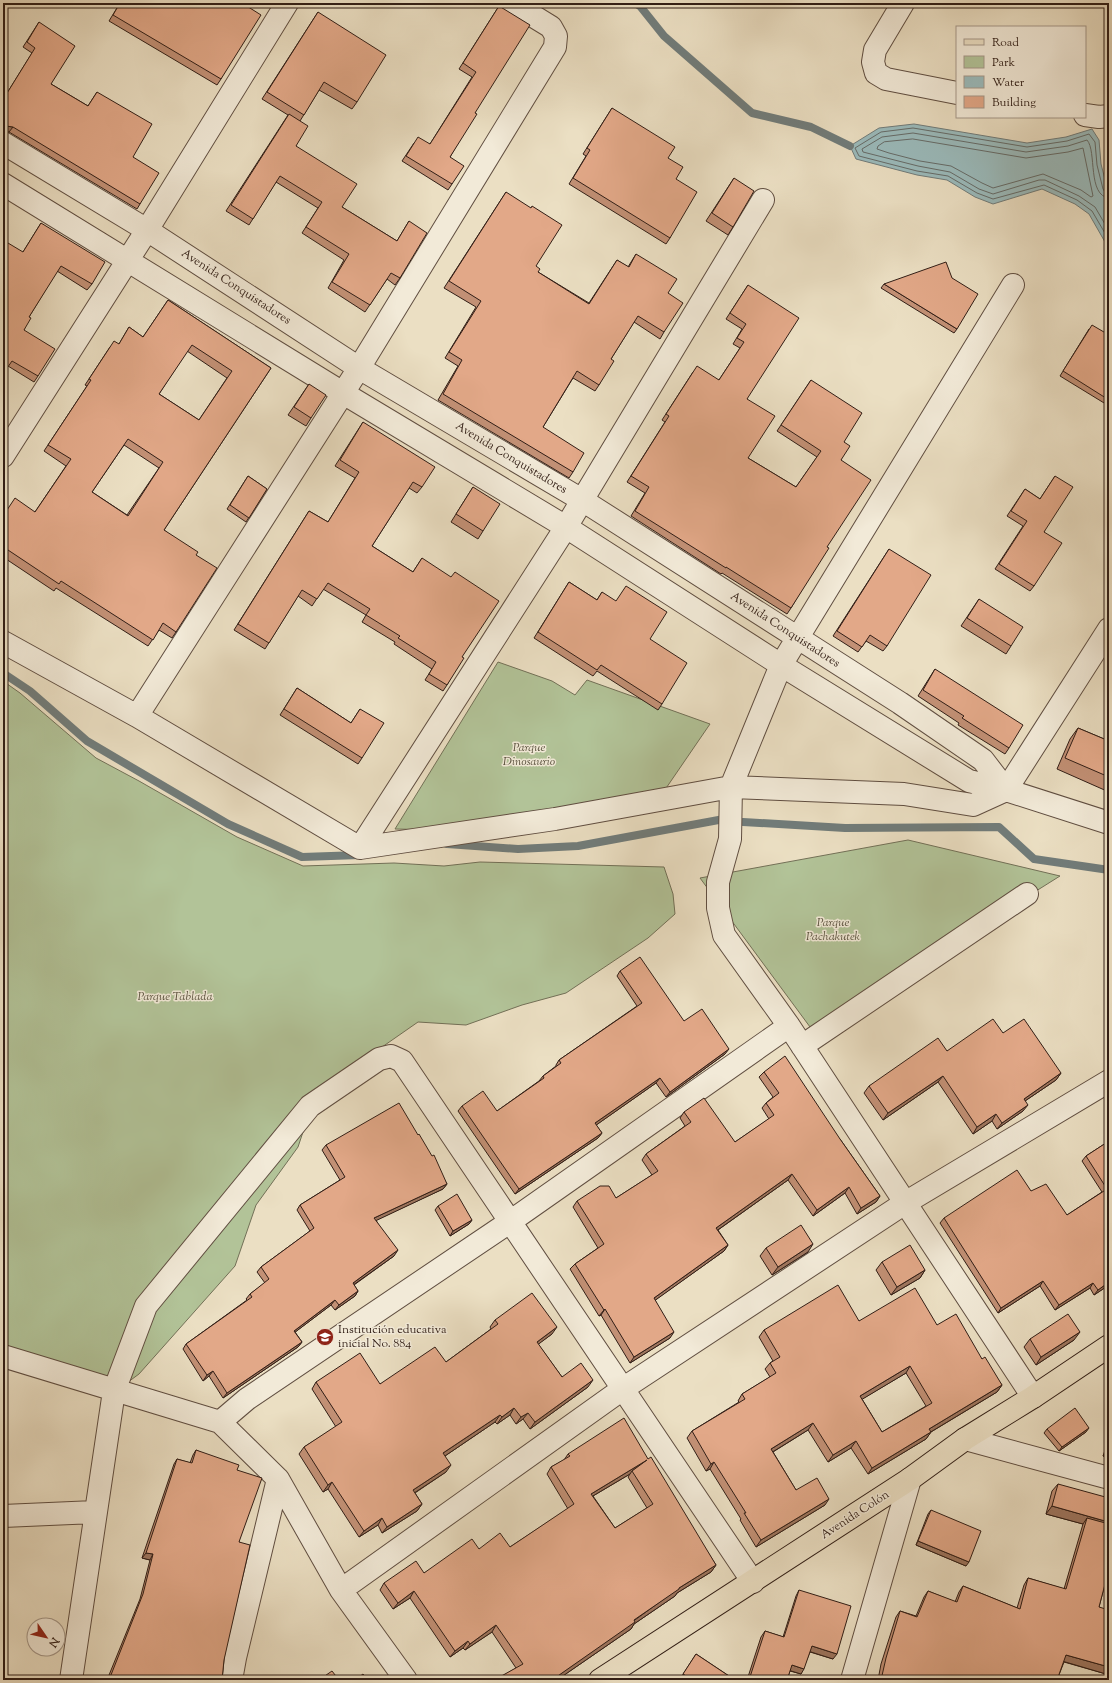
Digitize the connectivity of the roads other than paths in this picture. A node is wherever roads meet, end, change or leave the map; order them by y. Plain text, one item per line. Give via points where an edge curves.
1 (286, 3) edge
2 (512, 3) edge
3 (903, 3) edge
4 (956, 93) edge
5 (1086, 115) edge
6 (1109, 116) edge
7 (3, 143) edge
8 (3, 184) edge
9 (763, 200) dead end
10 (147, 230) junction
11 (127, 260) junction
12 (1013, 285) dead end
13 (359, 368) junction
14 (343, 393) junction
15 (3, 456) edge
16 (582, 500) junction
17 (566, 527) junction
18 (1109, 629) edge
19 (798, 639) junction
20 (3, 642) edge
21 (781, 665) junction
22 (137, 716) junction
23 (731, 787) junction
24 (1006, 790) junction
25 (1109, 823) edge
26 (360, 848) junction
27 (1027, 894) dead end
28 (790, 1026) junction
29 (802, 1046) junction
30 (1109, 1081) edge
31 (905, 1203) junction
32 (511, 1221) junction
33 (1109, 1346) edge
34 (3, 1356) edge
35 (624, 1388) junction
36 (114, 1391) junction
37 (1033, 1397) junction
38 (220, 1422) junction
39 (965, 1439) junction
40 (1109, 1478) edge
41 (278, 1479) junction
42 (910, 1479) junction
43 (95, 1512) junction
44 (3, 1516) edge
45 (753, 1582) junction
46 (341, 1590) junction
47 (71, 1680) edge
48 (231, 1680) edge
49 (406, 1680) edge
50 (600, 1680) edge
51 (852, 1680) edge

1 - 10 street
2 - 13 street via 551,27 556,36 555,47
3 - 4 street via 875,50 873,62 876,73 886,79
5 - 6 street
7 - 10 street, Avenida Conquistadores
8 - 11 street
9 - 16 street
10 - 11 street
10 - 13 street, Avenida Conquistadores
11 - 14 street
11 - 15 street
12 - 19 street
13 - 14 street
13 - 16 street, Avenida Conquistadores
14 - 17 street
14 - 22 street
16 - 17 street
16 - 19 street, Avenida Conquistadores
17 - 21 street
17 - 26 street
18 - 24 street
19 - 21 street
19 - 24 street, Avenida Conquistadores via 984,760
20 - 22 street
21 - 23 street
21 - 24 street via 969,781
22 - 26 street
23 - 24 street via 904,794 973,805
23 - 26 street via 555,819
23 - 28 street via 730,839 718,882 718,908 724,935
24 - 25 street
27 - 29 street
28 - 29 street
28 - 32 street
29 - 31 street
30 - 31 street
31 - 35 street
31 - 37 street
32 - 35 street
32 - 36 street via 402,1061 391,1056 379,1059 310,1106 146,1306
32 - 38 street via 247,1399
33 - 37 main road, Avenida Colón
34 - 36 street
35 - 45 street
35 - 46 street
36 - 38 street
36 - 43 street
37 - 39 main road, Avenida Colón
38 - 41 street
39 - 40 street
39 - 42 main road, Avenida Colón
41 - 46 street
41 - 48 street
42 - 45 main road, Avenida Colón
42 - 51 street
43 - 44 street
43 - 47 street
45 - 50 main road, Avenida Colón
46 - 49 street

